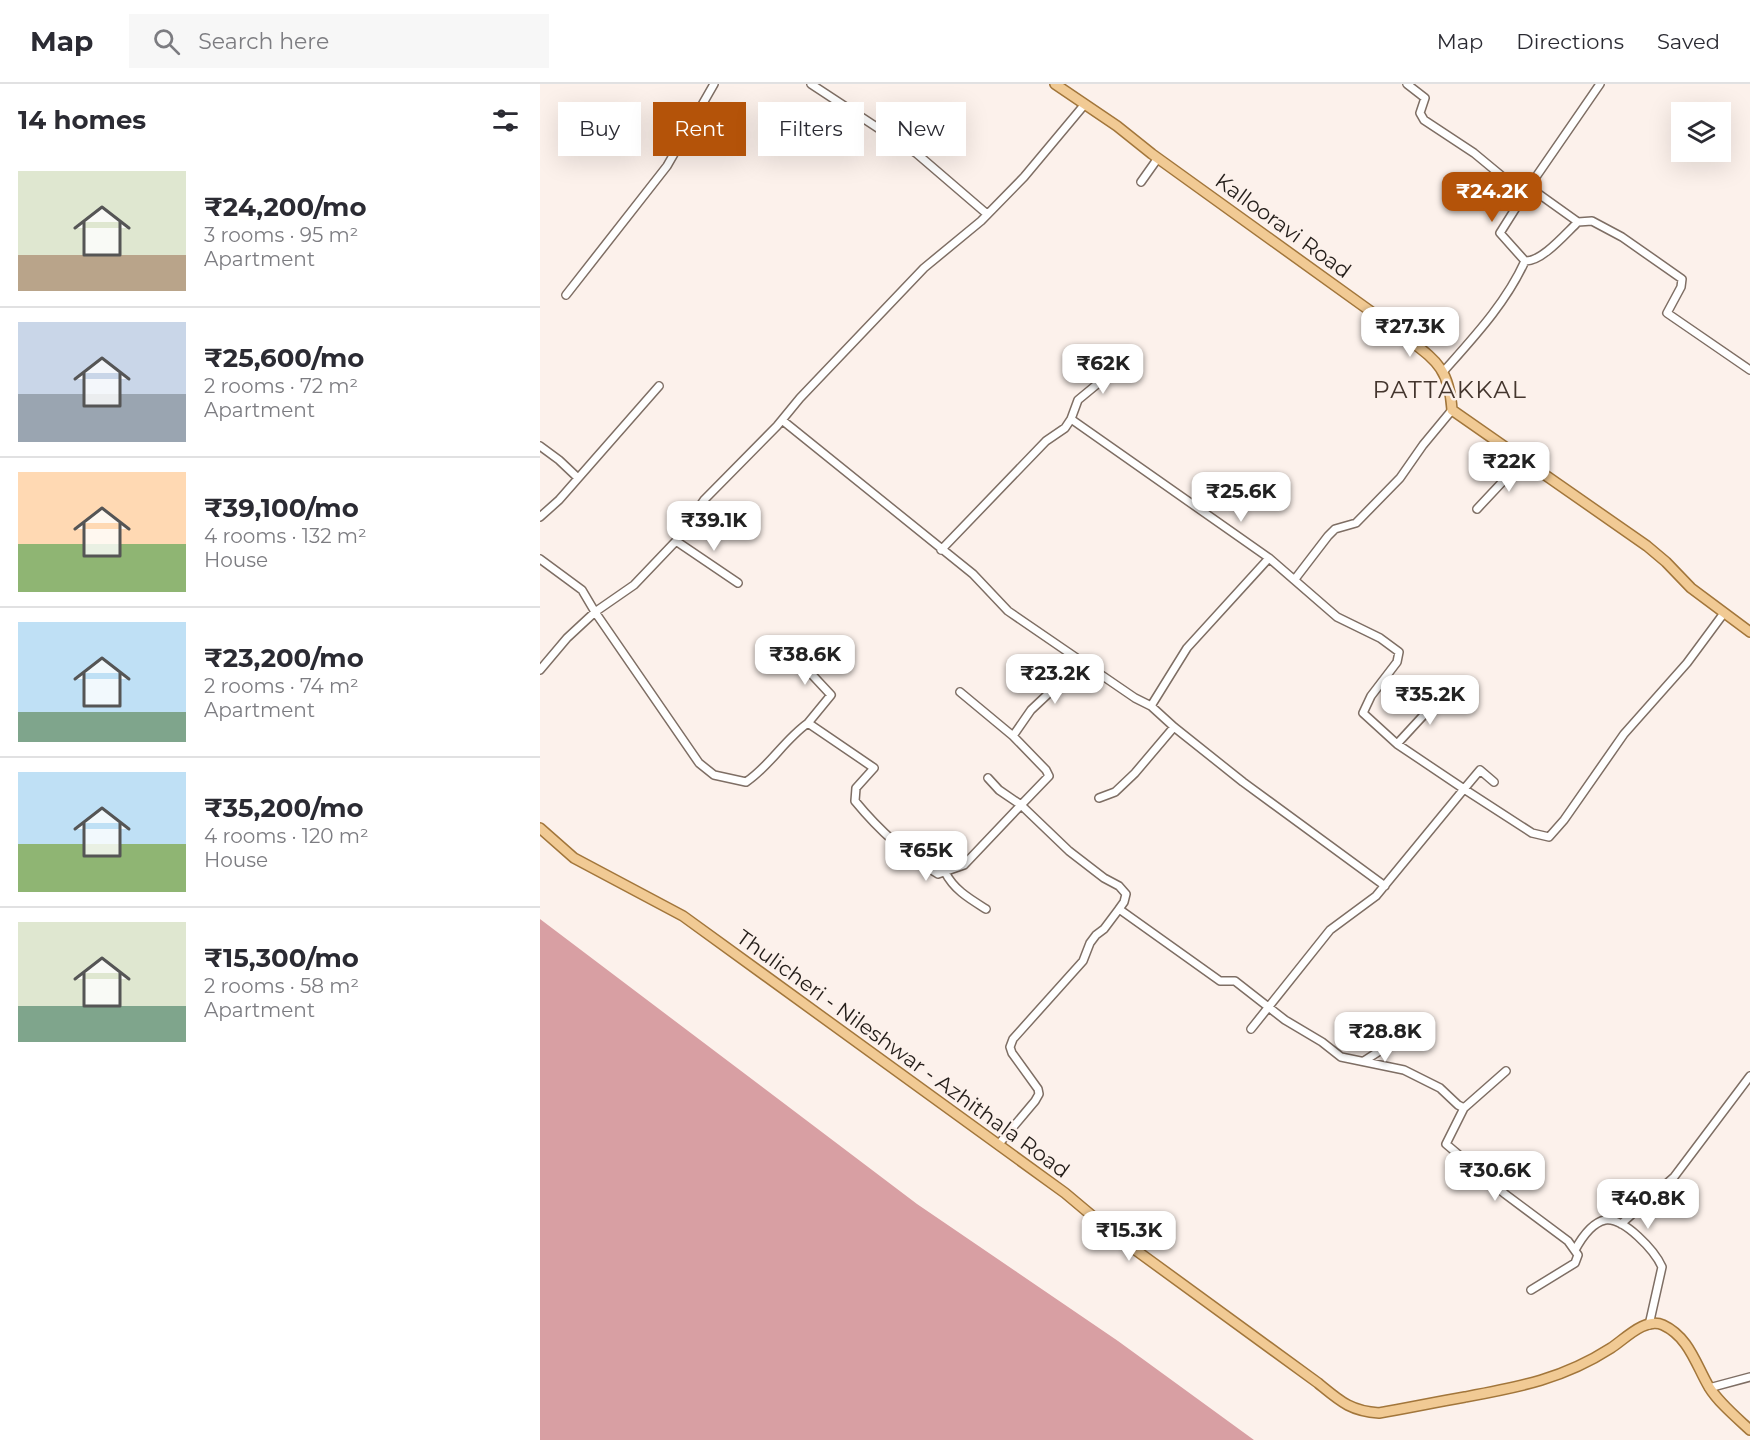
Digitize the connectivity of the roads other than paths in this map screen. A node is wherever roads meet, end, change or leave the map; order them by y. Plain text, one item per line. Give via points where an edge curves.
1 (714, 84) edge
2 (811, 84) edge
3 (1055, 84) edge
4 (1407, 84) edge
5 (1600, 84) edge
6 (1085, 104) junction
7 (1158, 158) junction
8 (1141, 182) dead end
9 (1528, 189) junction
10 (987, 214) junction
11 (1578, 222) junction
12 (1525, 261) junction
13 (566, 295) dead end
14 (1124, 362) dead end
15 (1750, 370) edge
16 (1443, 372) junction
17 (659, 386) dead end
18 (1452, 410) junction
19 (782, 420) junction
20 (1071, 420) junction
21 (540, 446) edge
22 (1523, 460) junction
23 (578, 478) junction
24 (1477, 509) dead end
25 (540, 517) edge
26 (676, 541) junction
27 (941, 550) junction
28 (1269, 558) junction
29 (540, 559) edge
30 (1295, 579) junction
31 (738, 583) dead end
32 (595, 612) junction
33 (1724, 613) junction
34 (1750, 632) edge
35 (788, 649) dead end
36 (1083, 661) junction
37 (540, 670) edge
38 (960, 692) dead end
39 (1445, 692) dead end
40 (1151, 706) junction
41 (808, 723) junction
42 (1174, 727) junction
43 (1013, 736) junction
44 (1398, 744) junction
45 (988, 778) dead end
46 (1494, 782) dead end
47 (1464, 789) junction
48 (1098, 798) dead end
49 (1021, 805) junction
50 (540, 828) edge
51 (945, 872) junction
52 (1386, 886) junction
53 (987, 909) dead end
54 (1119, 909) junction
55 (1269, 1007) junction
56 (1251, 1029) dead end
57 (1392, 1043) dead end
58 (1364, 1061) junction
59 (1506, 1071) dead end
60 (1750, 1076) edge
61 (1464, 1108) junction
62 (998, 1145) junction
63 (1621, 1224) junction
64 (1575, 1250) junction
65 (1531, 1290) dead end
66 (1649, 1324) junction
67 (1750, 1377) edge
68 (1709, 1388) junction
69 (1750, 1430) edge

1 - 13 street via 667,166
2 - 10 street via 916,153
3 - 6 main road, Kallooravi Road
4 - 9 street via 1425,98 1420,113 1424,120 1465,146 1509,182
5 - 9 street
6 - 7 main road, Kallooravi Road
6 - 10 street via 1024,177
7 - 8 street
7 - 16 main road, Kallooravi Road via 1398,331 1435,360
9 - 11 street
9 - 12 street via 1500,233
10 - 19 street via 924,268
11 - 12 street via 1545,253
11 - 15 street via 1592,221 1622,237 1682,279 1667,313
12 - 16 street via 1490,318
14 - 20 street via 1078,400
16 - 18 main road, Kallooravi Road
17 - 23 street
18 - 22 main road
18 - 30 street via 1400,478 1356,523 1328,536
19 - 26 street via 704,500
19 - 27 street
20 - 27 street
20 - 28 street
21 - 23 street
22 - 24 street
22 - 33 main road via 1647,546
23 - 25 street
26 - 31 street
26 - 32 street via 634,585
27 - 36 street via 973,574 1008,611
28 - 30 street
28 - 40 street via 1187,648
29 - 32 street via 582,590
30 - 44 street via 1337,617 1399,652 1397,662 1363,713
32 - 37 street
32 - 41 street via 699,763 714,775 746,782 759,774
33 - 34 main road
33 - 47 street via 1687,663 1624,734 1549,837 1532,833
35 - 41 street via 831,695
36 - 40 street
36 - 43 street via 1032,710
38 - 43 street
39 - 44 street
40 - 42 street
41 - 51 street via 874,768 856,788 855,801 872,822 919,863 938,874
42 - 48 street via 1136,773 1115,792
42 - 52 street
43 - 49 street via 1049,776
44 - 47 street
45 - 49 street
46 - 47 street via 1480,770
47 - 52 street
49 - 51 street via 964,865
49 - 54 street via 1069,851 1119,886 1126,894
50 - 62 main road, Thulicheri - Nileshwar - Azhithala Road via 574,858 683,916
51 - 53 street via 961,893
52 - 55 street via 1330,930
54 - 55 street via 1220,981 1235,981
54 - 62 street via 1096,934 1083,961 1013,1039 1012,1053 1039,1094
55 - 56 street
55 - 58 street via 1341,1057
57 - 58 street
58 - 61 street via 1404,1070 1440,1088
59 - 61 street
60 - 63 street via 1674,1177
61 - 64 street via 1446,1144
62 - 66 main road, Thulicheri - Nileshwar - Azhithala Road via 1347,1407 1362,1412 1389,1412 1544,1381 1574,1369
63 - 64 street via 1603,1220 1582,1237
63 - 66 street via 1636,1234 1662,1267
64 - 65 street via 1575,1263
66 - 68 main road via 1664,1325 1693,1353
67 - 68 street
68 - 69 main road

